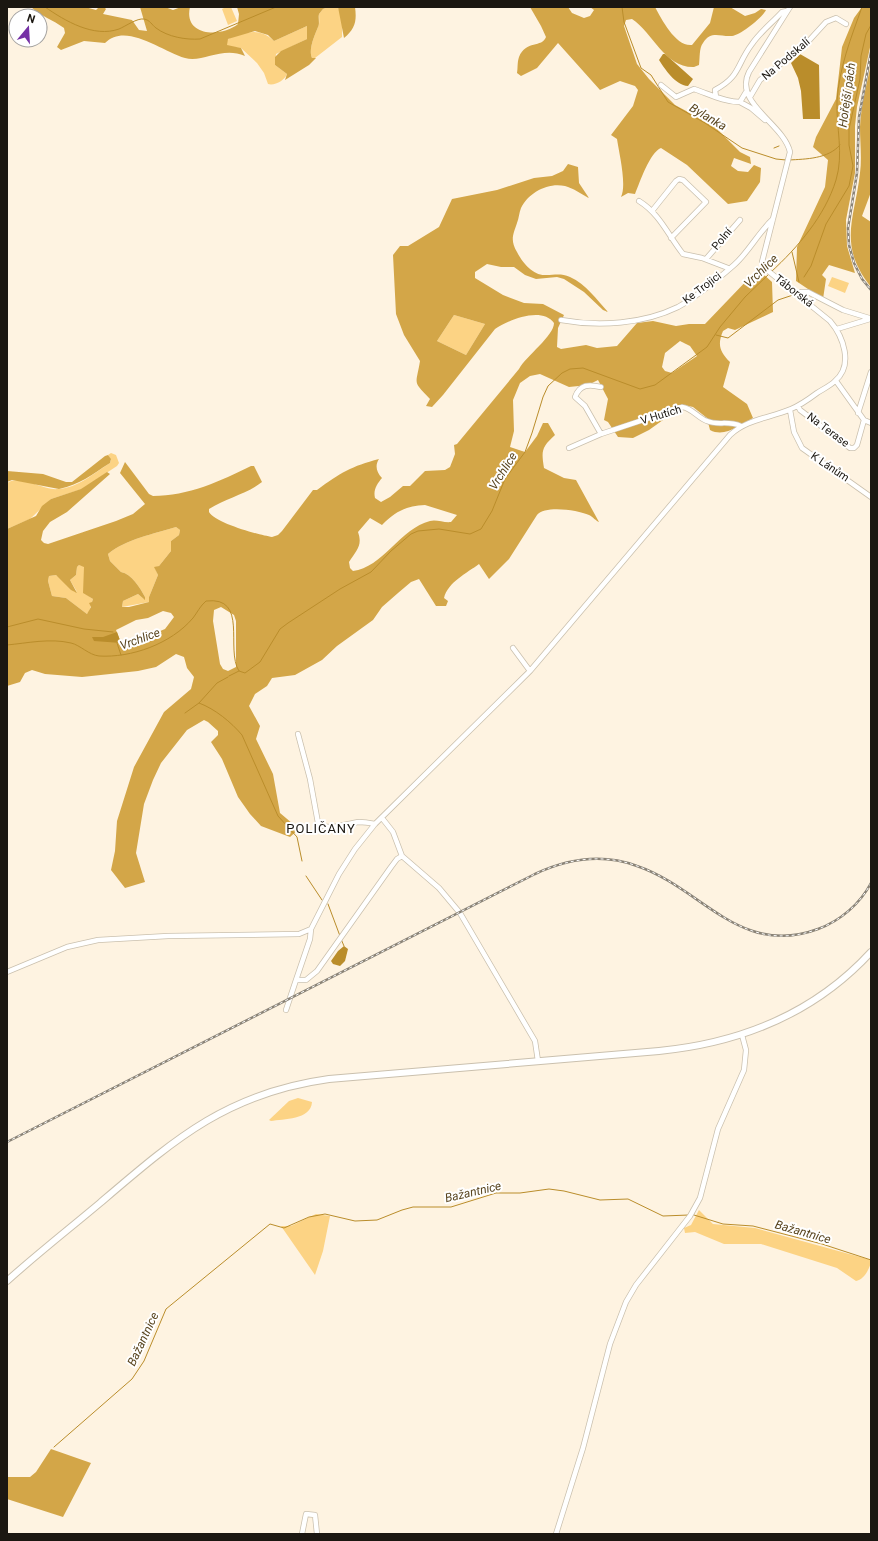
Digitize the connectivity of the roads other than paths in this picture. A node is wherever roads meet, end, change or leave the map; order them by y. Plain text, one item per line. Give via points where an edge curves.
1 (788, 9) edge
2 (846, 24) dead end
3 (662, 85) dead end
4 (716, 90) junction
5 (746, 92) junction
6 (704, 93) junction
7 (716, 97) junction
8 (750, 97) junction
9 (740, 102) junction
10 (768, 120) junction
11 (639, 201) dead end
12 (652, 211) junction
13 (774, 218) junction
14 (740, 220) dead end
15 (672, 238) junction
16 (706, 260) junction
17 (728, 268) junction
18 (799, 295) junction
19 (870, 318) edge
20 (562, 320) dead end
21 (837, 329) junction
22 (871, 372) edge
23 (836, 381) junction
24 (601, 387) dead end
25 (798, 406) junction
26 (790, 410) junction
27 (858, 413) junction
28 (864, 420) junction
29 (871, 423) edge
30 (741, 426) junction
31 (602, 434) junction
32 (569, 448) dead end
33 (871, 497) edge
34 (512, 648) dead end
35 (530, 671) junction
36 (298, 734) dead end
37 (382, 818) junction
38 (375, 824) junction
39 (402, 856) junction
40 (311, 929) junction
41 (871, 952) edge
42 (7, 972) edge
43 (296, 980) junction
44 (286, 1010) dead end
45 (742, 1035) junction
46 (538, 1061) junction
47 (7, 1281) edge
48 (302, 1534) edge
49 (317, 1534) edge
50 (556, 1534) edge

1 - 4 street via 782,12 752,44 729,83
1 - 5 street via 747,75
2 - 8 street, Na Podskalí via 836,18 826,22 804,46 760,80
3 - 6 street via 676,97 694,89
4 - 6 street
4 - 7 street
5 - 8 street, Táborská
5 - 9 street
6 - 7 street
7 - 9 street
8 - 10 street, Táborská
9 - 10 street, Táborská
10 - 13 street, Táborská via 788,146 789,160
11 - 12 street
12 - 15 street
12 - 15 street via 679,179 706,202
13 - 17 street, Ke Trojici via 734,265
13 - 18 street, Táborská via 762,258 767,270
14 - 16 street, Polní
15 - 16 street via 684,254
16 - 17 street
17 - 20 street, Ke Trojici via 691,298 662,314 590,324
18 - 19 street via 801,292 808,292 843,310
18 - 21 street, Táborská via 830,320
19 - 21 street
21 - 23 street, Táborská via 846,360
22 - 27 street
23 - 25 street
23 - 27 street
24 - 31 street via 583,386 575,397 585,406
25 - 26 street
25 - 28 street, Na Terase via 850,448 857,445
26 - 30 street
26 - 33 street, K Lánům via 794,432 802,448
27 - 28 street
28 - 29 street
30 - 31 street, V Hutích via 731,422 706,421 688,408 682,407
30 - 35 street via 730,435
31 - 32 street, V Hutích
34 - 35 street
35 - 37 street
36 - 38 street via 310,775 318,823 322,826 359,822
37 - 38 street
37 - 39 street via 392,832
38 - 40 street via 339,874
39 - 43 street via 394,863 317,971 306,980
39 - 46 street via 439,888 460,913 535,1041
40 - 42 street via 299,934 98,940 66,947
40 - 43 street
41 - 45 main road via 843,979 812,1002 781,1020
43 - 44 street
45 - 46 main road via 683,1049
45 - 50 street via 746,1054 744,1070 718,1129 700,1198 690,1216 636,1285 626,1302 608,1350 583,1448
46 - 47 main road via 322,1080 276,1090 240,1103 179,1138
48 - 49 street via 306,1514 315,1515

